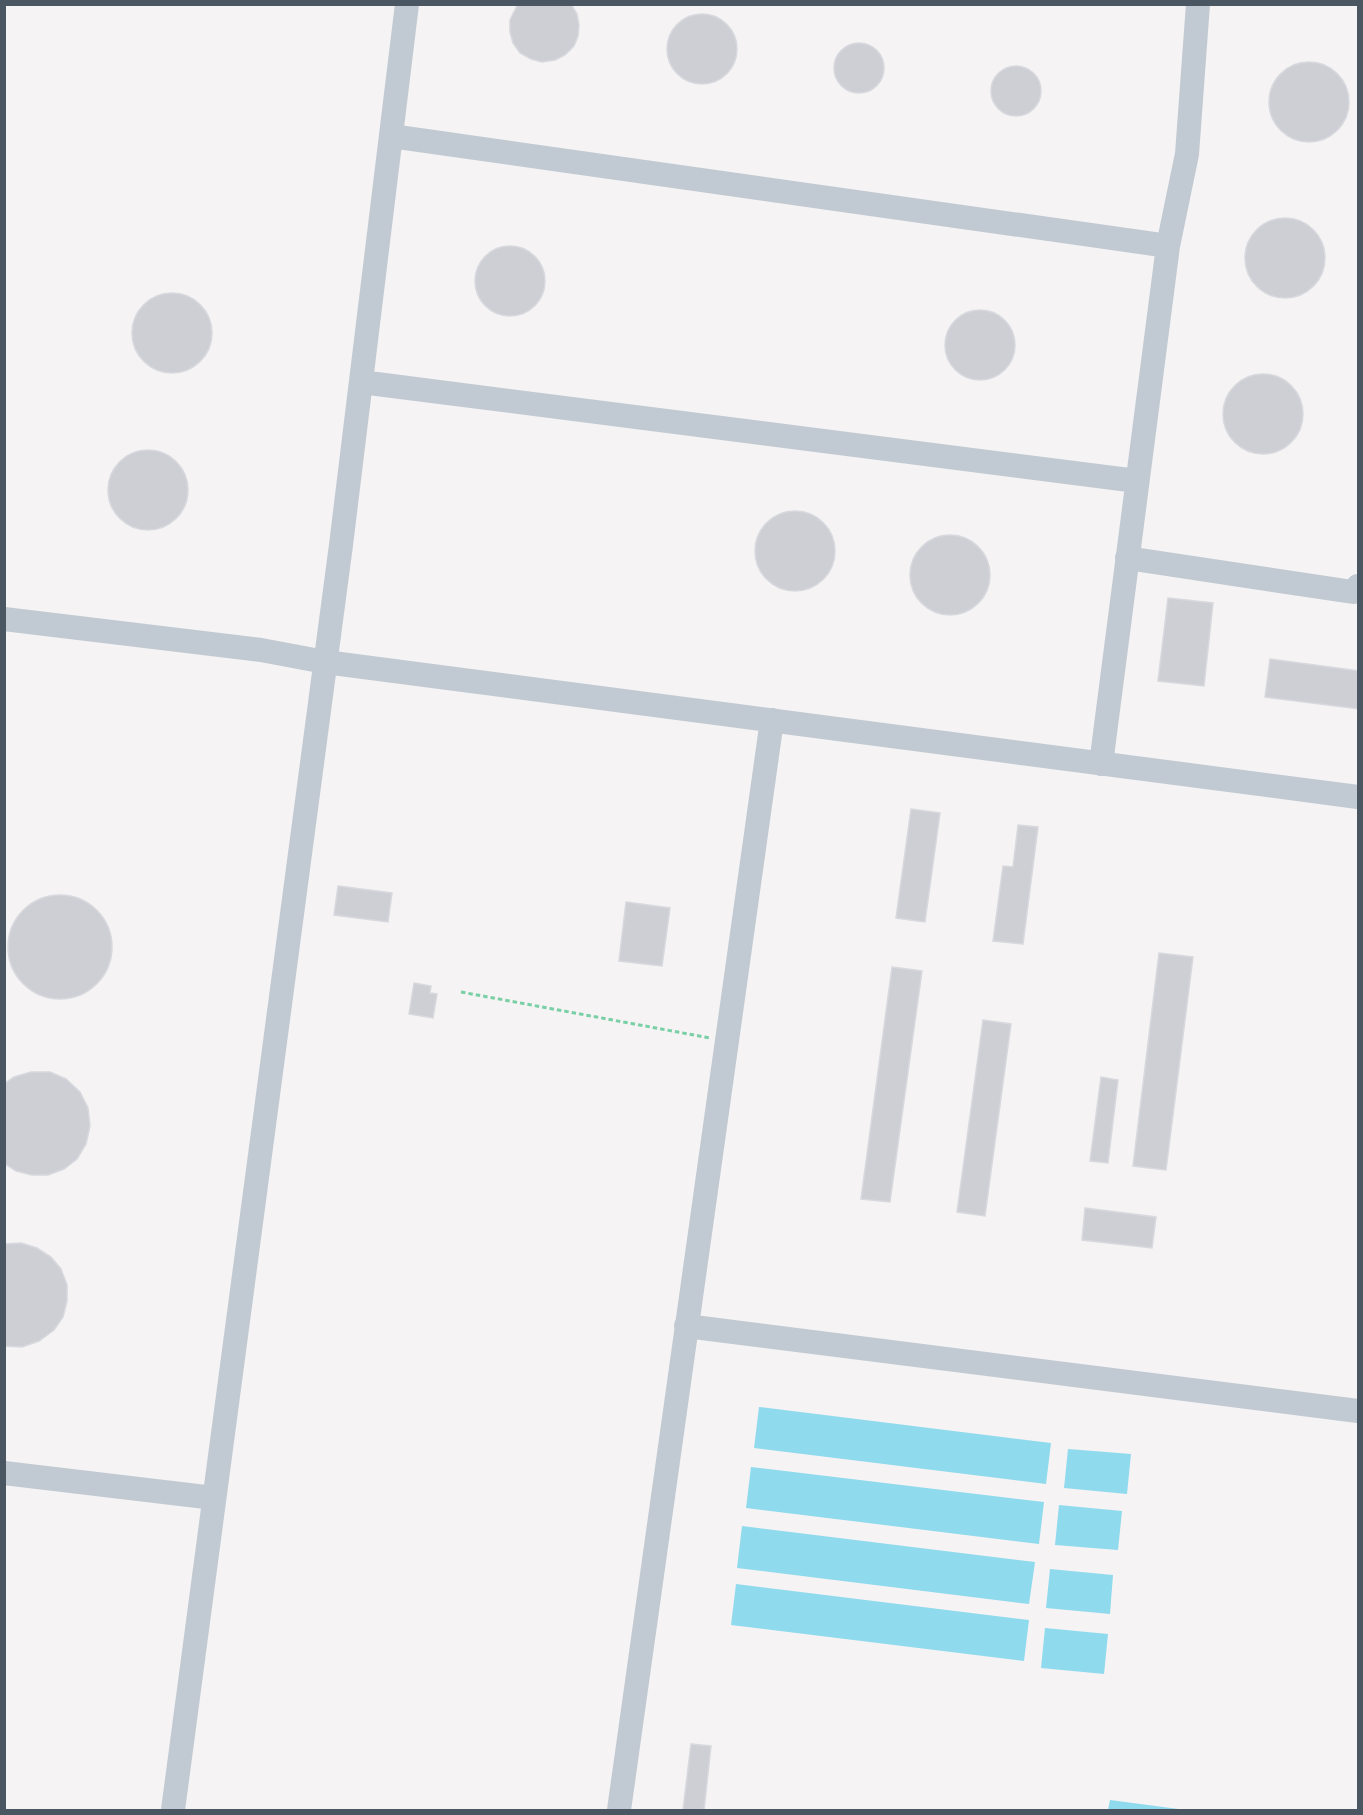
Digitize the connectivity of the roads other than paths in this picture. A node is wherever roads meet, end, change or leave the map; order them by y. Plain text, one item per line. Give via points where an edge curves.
1 (407, 4) edge
2 (1198, 4) edge
3 (391, 136) junction
4 (1168, 246) junction
5 (361, 382) junction
6 (1137, 481) junction
7 (1127, 558) junction
8 (1357, 591) edge
9 (4, 619) edge
10 (325, 662) junction
11 (772, 720) junction
12 (1101, 764) junction
13 (1359, 797) edge
14 (686, 1326) junction
15 (1359, 1411) edge
16 (4, 1473) edge
17 (214, 1498) junction
18 (173, 1810) edge
19 (619, 1810) edge

1 - 3 lane
2 - 4 lane via 1187,154
3 - 4 lane
3 - 5 lane
4 - 6 lane
5 - 6 lane
5 - 10 lane
6 - 7 lane
7 - 8 lane
7 - 12 lane
9 - 10 lane via 261,650
10 - 11 lane
10 - 17 lane
11 - 12 lane
11 - 14 lane
12 - 13 lane
14 - 15 lane
14 - 19 lane
16 - 17 lane
17 - 18 lane

